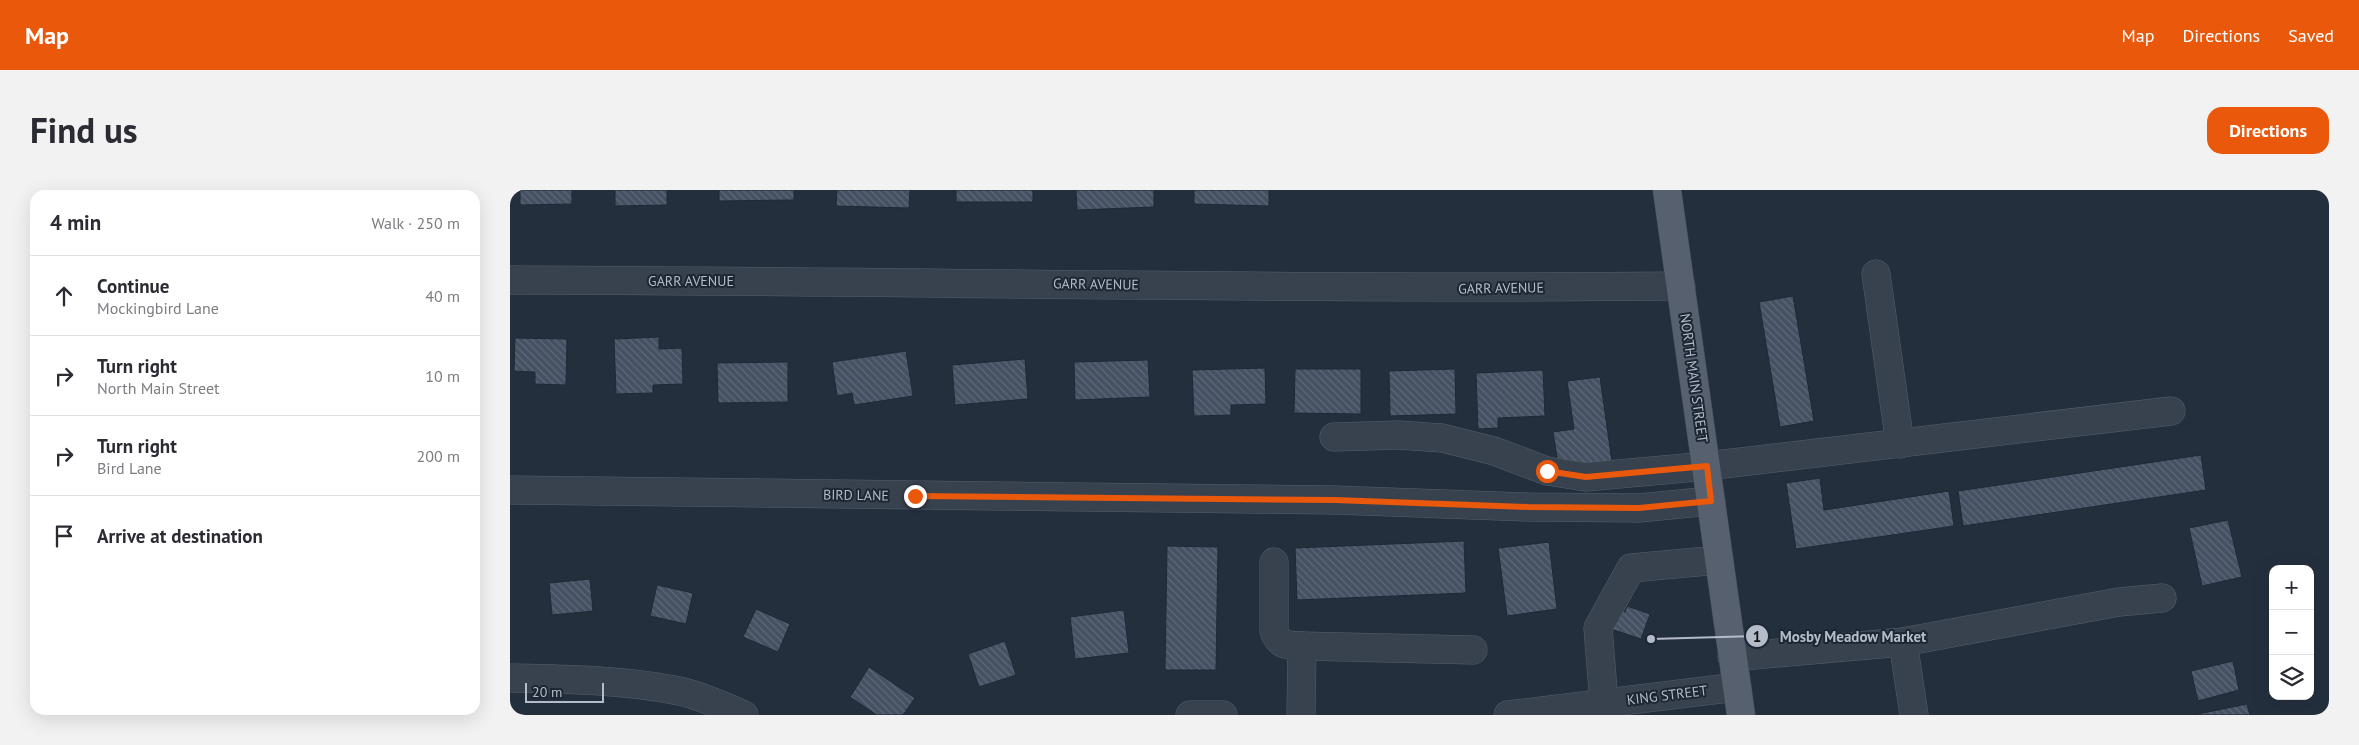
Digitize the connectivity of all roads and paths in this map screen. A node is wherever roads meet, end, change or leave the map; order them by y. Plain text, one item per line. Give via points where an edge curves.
1 (1667, 190) edge
2 (1876, 274) dead end
3 (510, 280) edge
4 (1681, 286) junction
5 (2171, 412) dead end
6 (1334, 437) dead end
7 (1900, 444) junction
8 (1707, 466) junction
9 (510, 490) edge
10 (1711, 501) junction
11 (1719, 560) junction
12 (1274, 562) dead end
13 (2162, 598) dead end
14 (1903, 642) junction
15 (1302, 646) junction
16 (1473, 650) dead end
17 (1732, 657) junction
18 (510, 678) edge
19 (1736, 687) junction
20 (1604, 703) junction
21 (744, 715) edge
22 (1190, 715) edge
23 (1223, 715) edge
24 (1301, 715) edge
25 (1508, 715) edge
26 (1741, 715) edge
27 (1914, 715) edge

1 - 4 main road, NORTH MAIN STREET
2 - 7 street
3 - 4 street, GARR AVENUE via 1436,288
4 - 8 main road, NORTH MAIN STREET
5 - 7 street
6 - 8 street via 1398,435 1442,438 1494,451 1547,471 1586,477
7 - 8 street
8 - 10 main road, NORTH MAIN STREET
9 - 10 street, BIRD LANE via 1335,500 1528,507 1639,508
10 - 11 main road, NORTH MAIN STREET
11 - 17 main road, NORTH MAIN STREET
11 - 20 street via 1631,568 1598,628
12 - 15 street via 1274,631 1277,640
13 - 14 street via 2119,602
14 - 17 street
14 - 27 street
15 - 16 street
15 - 24 street
17 - 19 main road, NORTH MAIN STREET
18 - 21 street via 615,683 679,692
19 - 20 street, KING STREET
19 - 26 main road, NORTH MAIN STREET
20 - 25 street, KING STREET
22 - 23 street

